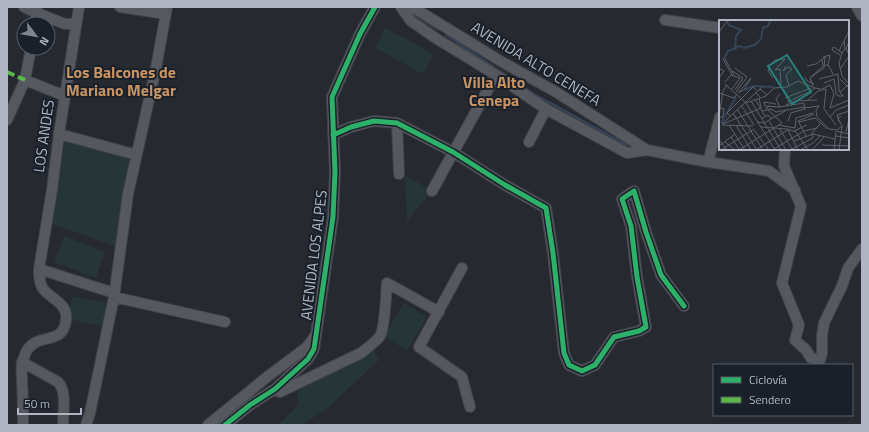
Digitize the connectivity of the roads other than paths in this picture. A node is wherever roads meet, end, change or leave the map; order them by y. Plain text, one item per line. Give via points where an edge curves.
1 (24, 7) edge
2 (79, 7) edge
3 (120, 7) edge
4 (375, 7) edge
5 (401, 7) edge
6 (858, 7) edge
7 (411, 8) edge
8 (37, 10) edge
9 (166, 10) edge
10 (862, 16) edge
11 (665, 20) dead end
12 (76, 24) junction
13 (719, 28) edge
14 (30, 56) edge
15 (496, 75) junction
16 (25, 80) junction
17 (65, 96) junction
18 (546, 109) junction
19 (7, 120) edge
20 (719, 121) edge
21 (397, 123) junction
22 (59, 134) junction
23 (333, 135) junction
24 (529, 142) dead end
25 (647, 150) junction
26 (785, 150) edge
27 (453, 152) junction
28 (137, 154) junction
29 (708, 162) junction
30 (399, 174) dead end
31 (795, 190) junction
32 (432, 191) dead end
33 (862, 249) edge
34 (462, 268) dead end
35 (39, 269) junction
36 (114, 295) junction
37 (684, 306) dead end
38 (439, 312) junction
39 (225, 322) dead end
40 (316, 334) junction
41 (22, 362) junction
42 (275, 389) junction
43 (470, 407) dead end
44 (23, 425) edge
45 (63, 425) edge
46 (86, 425) edge
47 (208, 425) edge
48 (225, 425) edge

1 - 8 street
2 - 12 street, LOS ANDES
3 - 9 street
4 - 23 street, AVENIDA LOS ALPES via 332,97
5 - 15 street, AVENIDA ALTO CENEFA via 411,21
6 - 10 street
7 - 25 street, AVENIDA ALTO CENEFA via 556,92
8 - 12 street via 66,24
9 - 28 street
11 - 13 street
12 - 17 street, LOS ANDES
14 - 16 street
15 - 18 street, AVENIDA ALTO CENEFA
15 - 27 street
16 - 17 street
16 - 19 street
17 - 22 street, LOS ANDES
18 - 24 street
18 - 25 street, AVENIDA ALTO CENEFA via 627,153
20 - 29 street
21 - 23 street via 374,121
21 - 27 street
21 - 30 street
22 - 28 street
22 - 35 street, LOS ANDES
23 - 40 street, AVENIDA LOS ALPES via 333,217
25 - 29 street, AVENIDA ALTO CENEFA
26 - 31 street via 784,166
27 - 32 street
27 - 37 street via 546,208 564,353 569,365 582,371 595,365 614,337 646,327 631,226 622,199 634,191 661,275
28 - 36 street via 128,194
29 - 31 street, AVENIDA ALTO CENEFA via 769,171
31 - 33 street via 801,206 782,283 799,325 795,340 811,358 820,360 824,323 848,268
34 - 38 street
35 - 36 street
35 - 41 street via 40,282 44,289 65,311 66,325 54,338 35,342 30,346
36 - 39 street
36 - 46 street
38 - 42 street via 387,283 384,322 380,336 361,353 280,392
38 - 43 street via 419,347 462,377
40 - 42 street, AVENIDA LOS ALPES via 314,349 308,359
40 - 47 street, AVENIDA LOS ALPES via 307,347
41 - 44 street
41 - 45 street via 61,385
42 - 48 street, AVENIDA LOS ALPES

